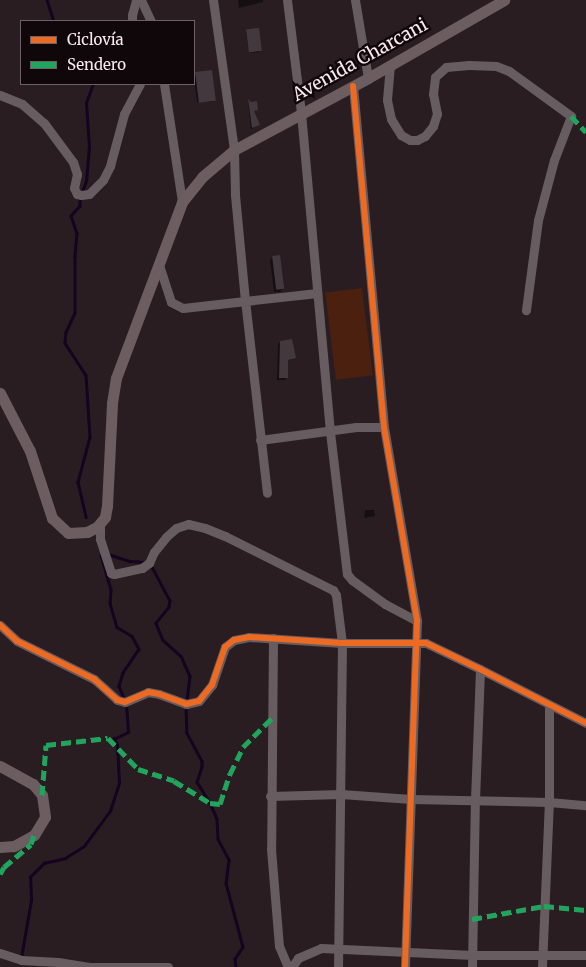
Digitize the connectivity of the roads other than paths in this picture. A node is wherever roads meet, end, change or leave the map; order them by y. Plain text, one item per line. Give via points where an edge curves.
1 (136, 0) edge
2 (141, 0) edge
3 (213, 0) edge
4 (287, 0) edge
5 (355, 0) edge
6 (504, 0) edge
7 (132, 20) edge
8 (151, 20) edge
9 (390, 65) junction
10 (368, 78) junction
11 (139, 85) edge
12 (164, 85) edge
13 (353, 86) junction
14 (0, 95) edge
15 (301, 113) junction
16 (234, 150) junction
17 (182, 202) junction
18 (159, 265) junction
19 (318, 293) junction
20 (245, 300) junction
21 (526, 310) dead end
22 (0, 393) edge
23 (384, 427) junction
24 (330, 432) junction
25 (260, 440) junction
26 (267, 493) dead end
27 (95, 528) junction
28 (417, 622) junction
29 (0, 625) edge
30 (272, 638) junction
31 (342, 643) junction
32 (415, 643) junction
33 (480, 669) junction
34 (549, 706) junction
35 (586, 723) edge
36 (0, 766) edge
37 (341, 794) junction
38 (270, 796) junction
39 (411, 798) junction
40 (475, 800) junction
41 (549, 802) junction
42 (586, 805) edge
43 (0, 847) edge
44 (338, 948) junction
45 (0, 952) edge
46 (405, 952) junction
47 (473, 955) junction
48 (586, 955) edge
49 (542, 956) junction
50 (25, 963) edge
51 (168, 967) edge
52 (288, 967) edge
53 (292, 967) edge
54 (338, 967) edge
55 (405, 967) edge
56 (472, 967) edge
57 (542, 967) edge

1 - 7 street
2 - 8 street
3 - 16 street
4 - 15 street
5 - 10 street
6 - 9 main road, Avenida Charcani
9 - 10 main road, Avenida Charcani
9 - 21 street via 387,100 391,119 401,135 410,140 425,136 433,126 437,114 433,94 435,77 446,67 496,66 509,71 571,116 554,160 538,220
10 - 13 main road, Avenida Charcani
11 - 14 street via 124,114 103,180 89,194 81,195 74,188 77,174 73,162 44,123 22,104
12 - 17 street
13 - 15 main road, Avenida Charcani
13 - 23 street
15 - 16 main road, Avenida Charcani
15 - 19 street
16 - 17 main road, Avenida Charcani via 202,177
16 - 20 street
17 - 18 main road, Avenida Charcani
18 - 20 street via 171,302 183,308
18 - 27 main road, Avenida Charcani via 116,378 105,517
19 - 20 street
19 - 24 street
20 - 25 street
22 - 27 main road via 30,452 52,518 68,533
23 - 24 street via 356,427
23 - 28 street
24 - 25 street
24 - 28 street via 348,574 385,604
25 - 26 street
27 - 31 street via 114,574 142,568 149,563 166,537 182,525 205,528 225,536 333,590 339,602
28 - 32 street
29 - 30 street via 17,641 94,679 117,700 125,702 148,692 186,704 199,701 212,686 225,647 234,640 248,637
30 - 31 street
30 - 38 street
31 - 32 street
31 - 37 street
32 - 33 street via 426,644
32 - 39 street
33 - 34 street
33 - 40 street
34 - 35 street
34 - 41 street
36 - 43 main road via 33,784 42,795 45,817 34,835 14,846
37 - 38 street
37 - 39 street
37 - 44 street
38 - 52 street via 279,946
39 - 40 street
39 - 46 street
40 - 41 street
40 - 47 street
41 - 42 street
41 - 49 street
44 - 46 street
44 - 53 street via 310,952 298,958
44 - 54 street
45 - 50 street
46 - 47 street
46 - 55 street
47 - 49 street
47 - 56 street
48 - 49 street
49 - 57 street
50 - 51 street

